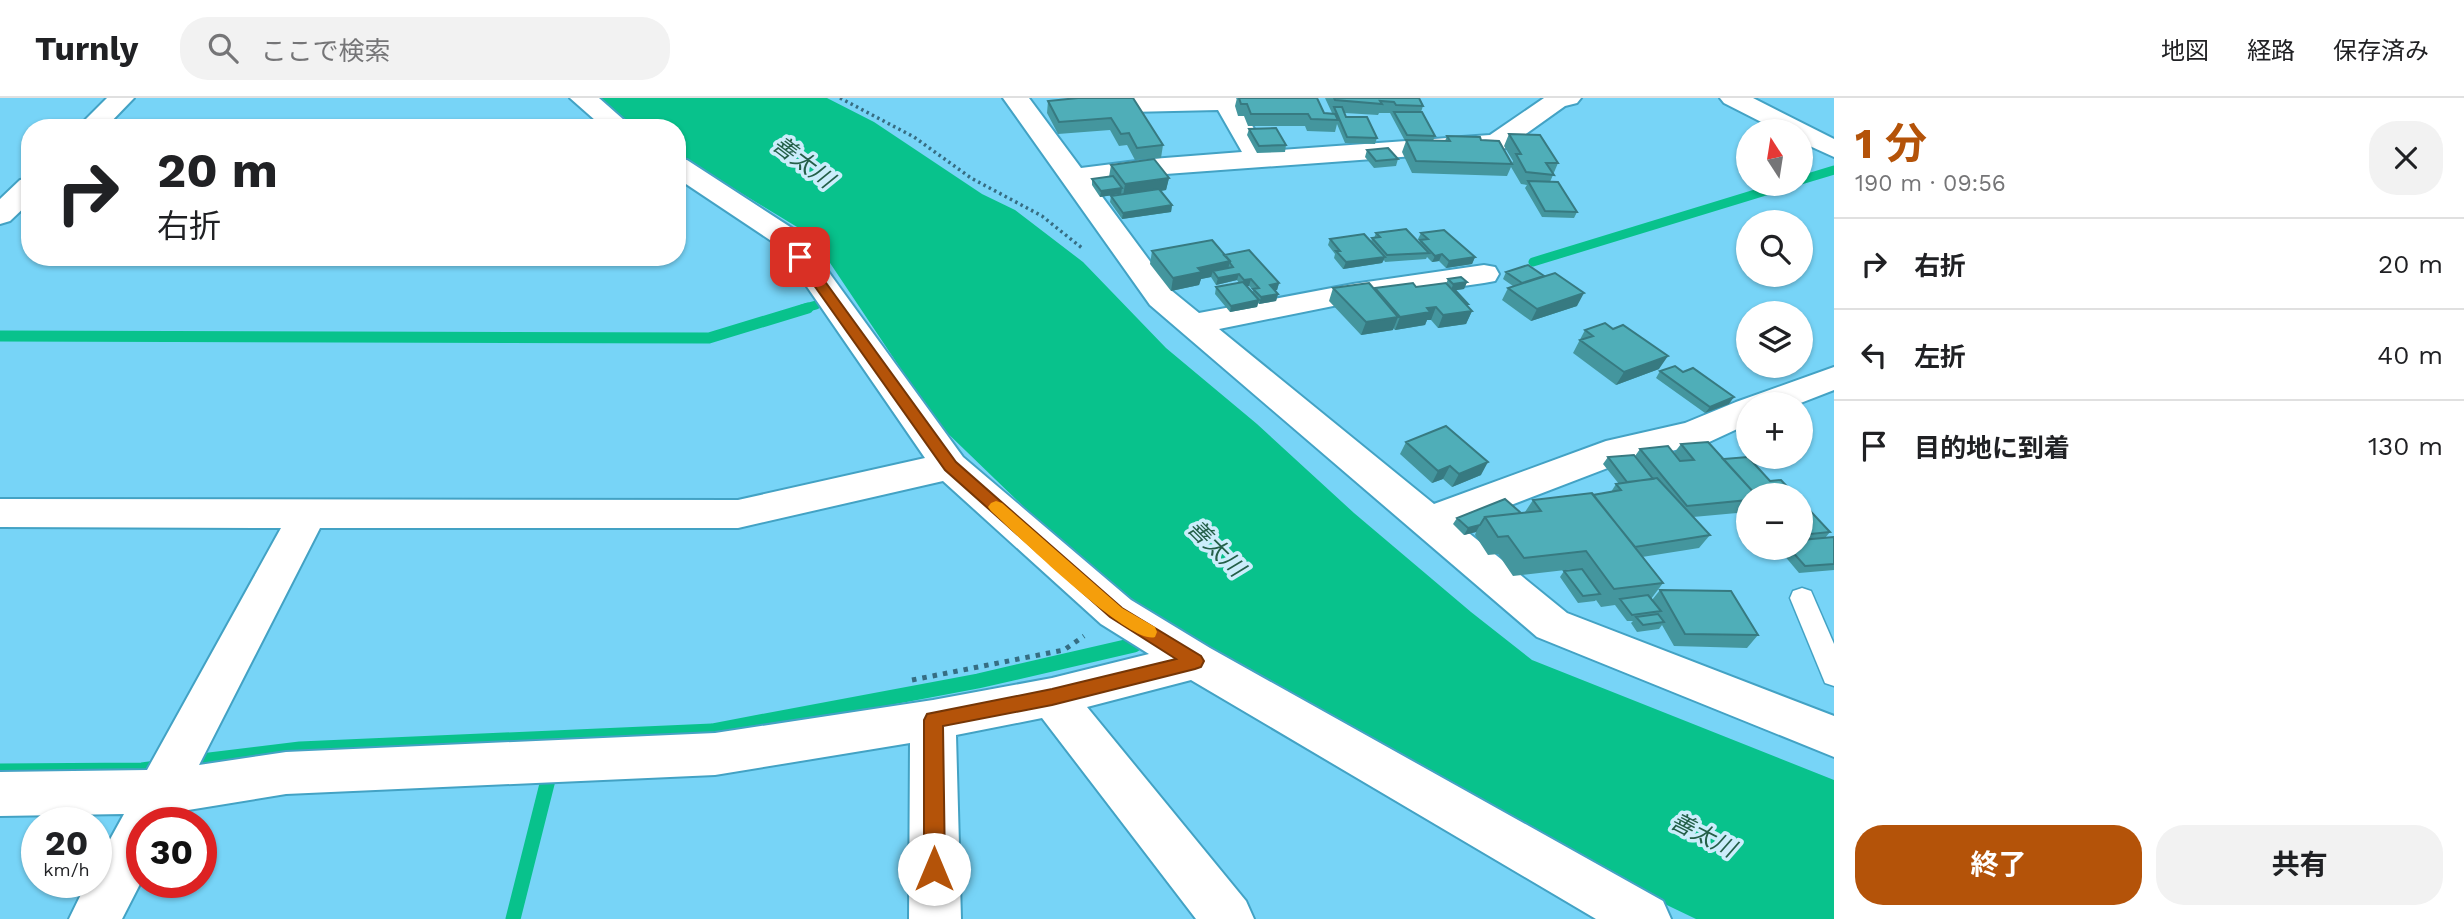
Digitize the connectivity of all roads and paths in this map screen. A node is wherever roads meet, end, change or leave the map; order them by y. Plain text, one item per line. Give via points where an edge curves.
1 (121, 98) edge
2 (583, 98) edge
3 (1568, 98) edge
4 (1733, 98) edge
5 (1020, 102) edge
6 (99, 119) edge
7 (609, 119) edge
8 (1774, 119) edge
9 (1813, 138) edge
10 (1834, 149) edge
11 (1259, 159) junction
12 (686, 172) edge
13 (1075, 177) junction
14 (1484, 274) dead end
15 (1192, 326) junction
16 (1834, 378) edge
17 (1796, 392) edge
18 (1736, 416) edge
19 (950, 466) junction
20 (0, 513) edge
21 (308, 513) junction
22 (1427, 523) junction
23 (1802, 598) dead end
24 (1151, 634) junction
25 (1834, 676) edge
26 (904, 681) dead end
27 (1052, 697) junction
28 (933, 720) junction
29 (1834, 737) edge
30 (0, 794) edge
31 (160, 795) edge
32 (95, 919) edge
33 (935, 919) edge
34 (1227, 919) edge
35 (1645, 919) edge

1 - 6 street
2 - 7 street
3 - 11 street via 1556,101 1497,142
4 - 8 street
5 - 11 street via 1226,102
5 - 13 street
9 - 10 street
11 - 13 street
12 - 19 street via 790,240
13 - 15 street via 1161,298
14 - 15 street via 1353,293
15 - 22 street
16 - 17 street
18 - 22 street via 1694,435 1619,450
19 - 21 street via 738,514
19 - 24 street
20 - 21 street
21 - 31 street
22 - 29 street via 1552,625
23 - 25 lane
24 - 26 path
24 - 27 street
24 - 35 street
27 - 28 street
27 - 34 street
28 - 31 street via 715,754 286,772
28 - 33 street
30 - 31 street
31 - 32 street

